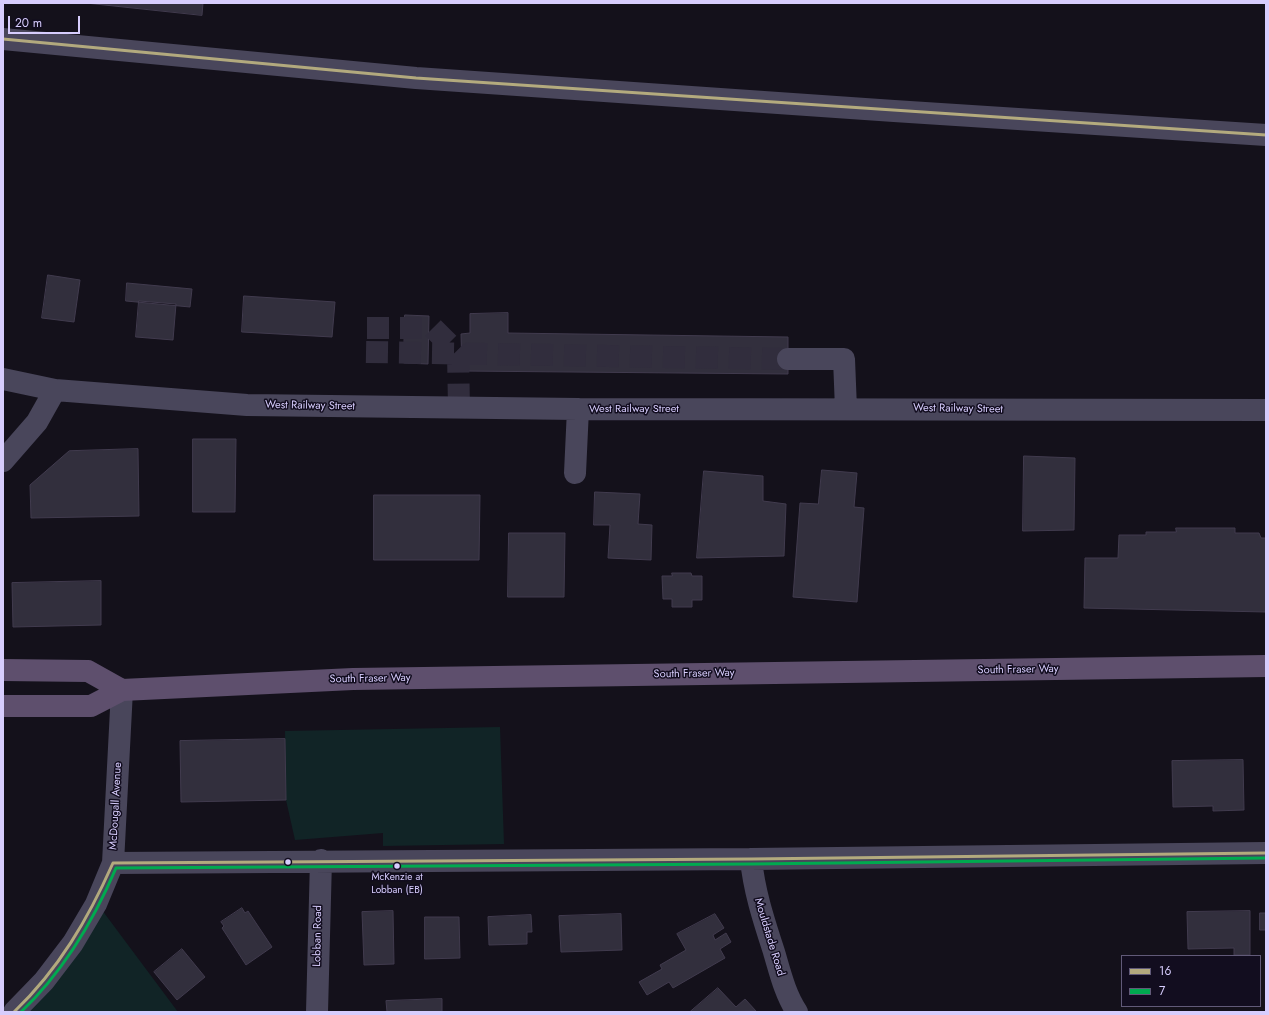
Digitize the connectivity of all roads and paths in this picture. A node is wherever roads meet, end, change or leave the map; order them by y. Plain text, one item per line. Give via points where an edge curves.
1 (3, 39) edge
2 (1266, 135) edge
3 (788, 359) tunnel mouth
4 (3, 379) edge
5 (55, 390) junction
6 (578, 409) junction
7 (846, 409) junction
8 (1266, 410) edge
9 (3, 461) edge
10 (575, 473) dead end
11 (1266, 666) edge
12 (3, 670) edge
13 (122, 690) junction
14 (3, 706) edge
15 (1266, 853) edge
16 (751, 859) junction
17 (321, 860) junction
18 (113, 863) junction
19 (14, 1012) edge
20 (317, 1012) edge
21 (798, 1012) edge

1 - 2 street via 416,78
3 - 7 street via 844,360
4 - 5 street, West Railway Street
5 - 6 street, West Railway Street via 247,405
5 - 9 street via 37,422
6 - 7 street, West Railway Street
6 - 10 street
7 - 8 street, West Railway Street
11 - 13 main road, South Fraser Way via 353,679
12 - 13 main road via 88,671
13 - 14 main road, South Fraser Way via 91,706
13 - 18 street, McDougall Avenue
15 - 16 street
16 - 17 street
16 - 21 street, Mouldstade Road via 756,892 783,980 791,1003
17 - 18 street
17 - 20 street, Lobban Road
18 - 19 street, McDougall Avenue via 96,904 73,943 44,981

